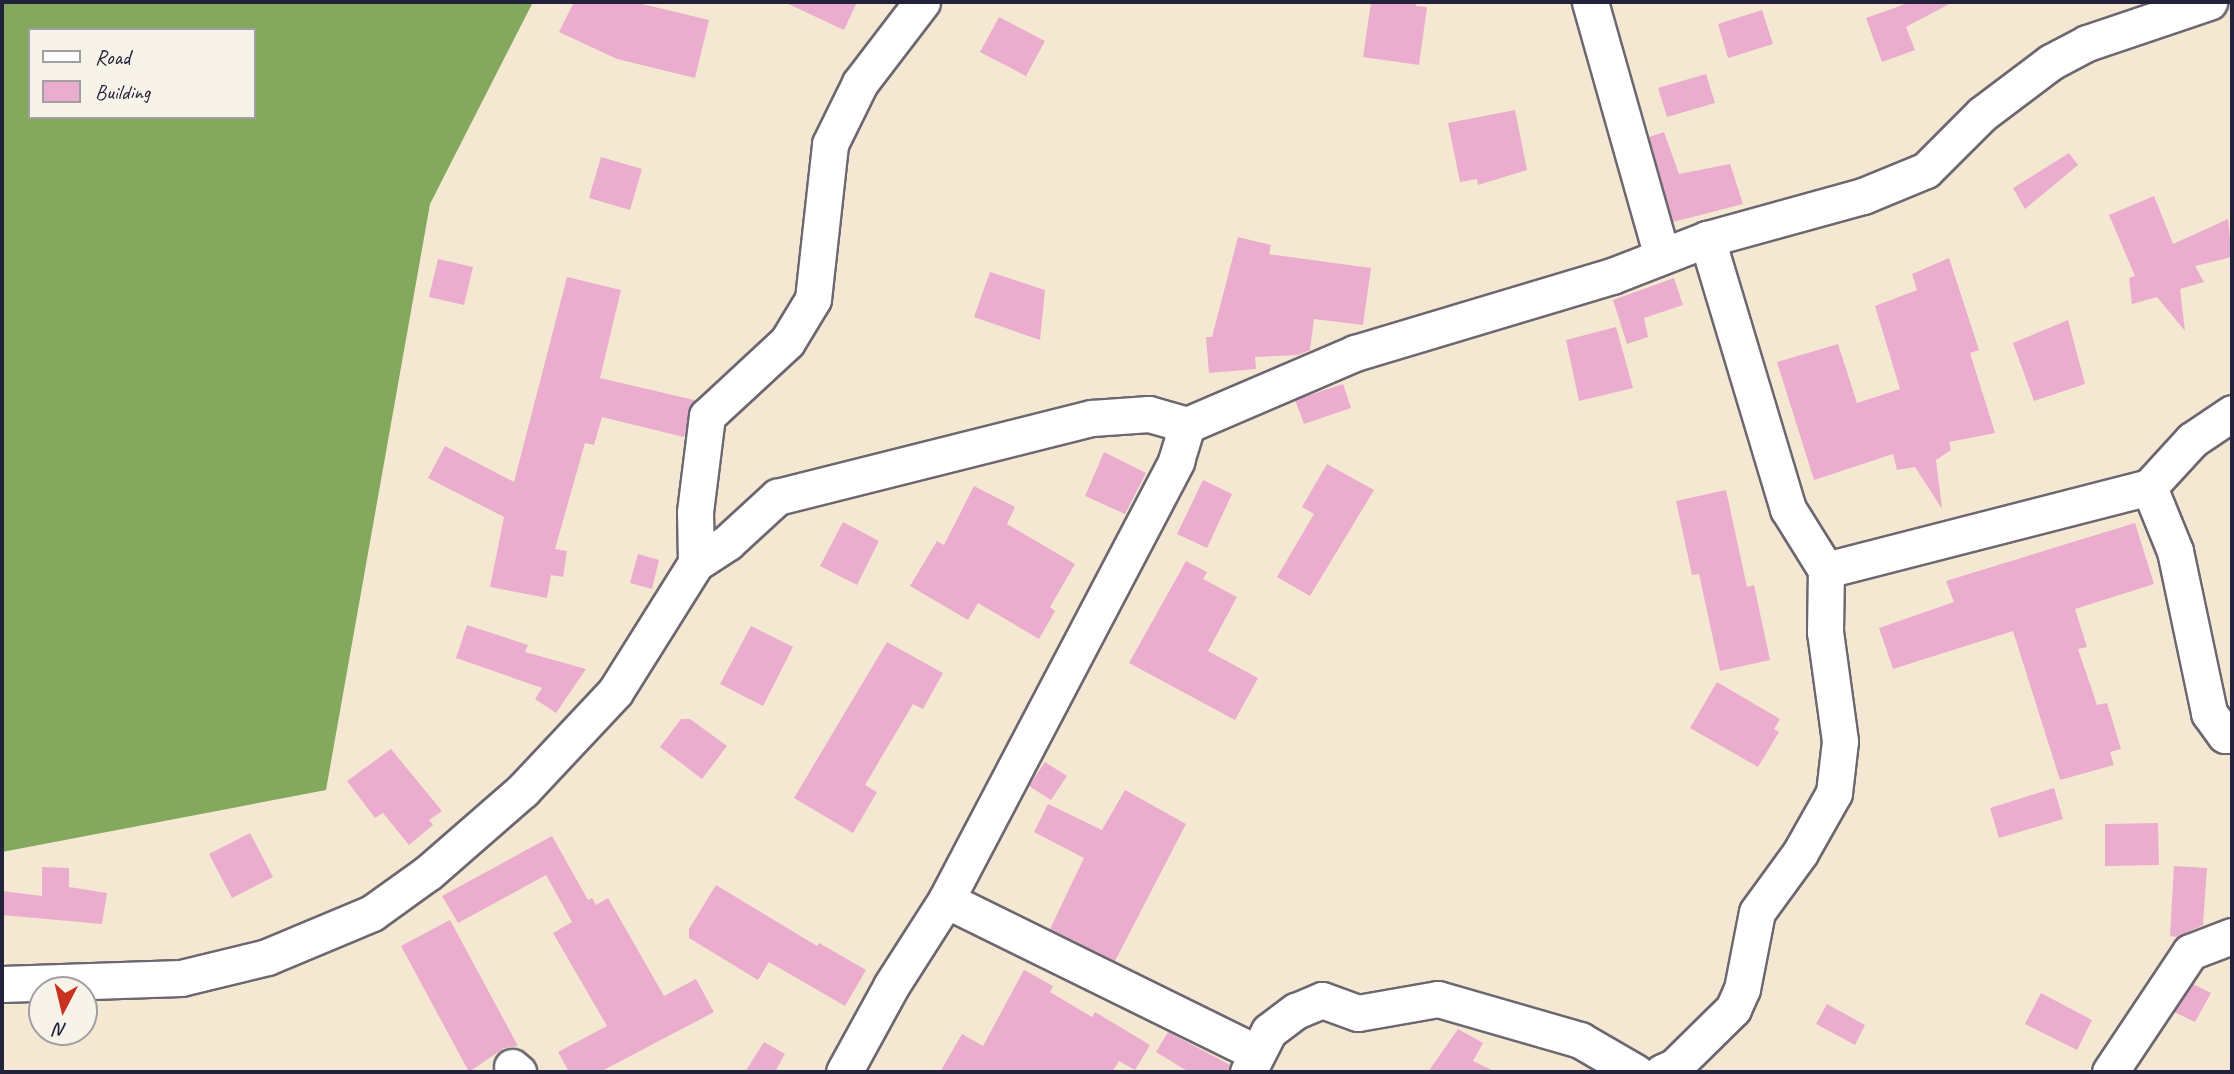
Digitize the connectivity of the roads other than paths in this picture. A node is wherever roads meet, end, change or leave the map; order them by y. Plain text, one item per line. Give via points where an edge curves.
1 (922, 2) edge
2 (1590, 2) edge
3 (2209, 2) edge
4 (1707, 240) junction
5 (1661, 256) junction
6 (2232, 413) edge
7 (1187, 425) junction
8 (2150, 487) junction
9 (696, 563) junction
10 (1826, 570) junction
11 (2232, 735) edge
12 (946, 900) junction
13 (2232, 936) edge
14 (2, 984) edge
15 (1252, 1062) edge
16 (844, 1072) edge
17 (1635, 1072) edge
18 (1661, 1072) edge
19 (2110, 1072) edge

1 - 9 street via 860,83 830,144 813,299 787,342 707,415 695,512
2 - 5 street via 1606,46 1631,157
3 - 4 street via 2087,43 2051,62 1982,114 1926,170 1863,195
4 - 5 street
4 - 10 street via 1788,509
5 - 7 street via 1612,276 1355,353
6 - 8 street via 2192,440
7 - 9 street via 1149,414 1092,418 777,497 728,542
7 - 12 street via 1176,461
8 - 10 street
8 - 11 street via 2175,551 2209,713 2225,735
9 - 14 street via 615,692 523,790 429,872 372,913 267,957 181,978
10 - 18 street via 1825,632 1840,741 1834,793 1812,835 1757,912 1742,989 1733,1009 1674,1067
12 - 15 street
12 - 16 street
13 - 19 street via 2190,951
15 - 17 street via 1269,1031 1296,1011 1322,1000 1357,1013 1438,999 1580,1040

